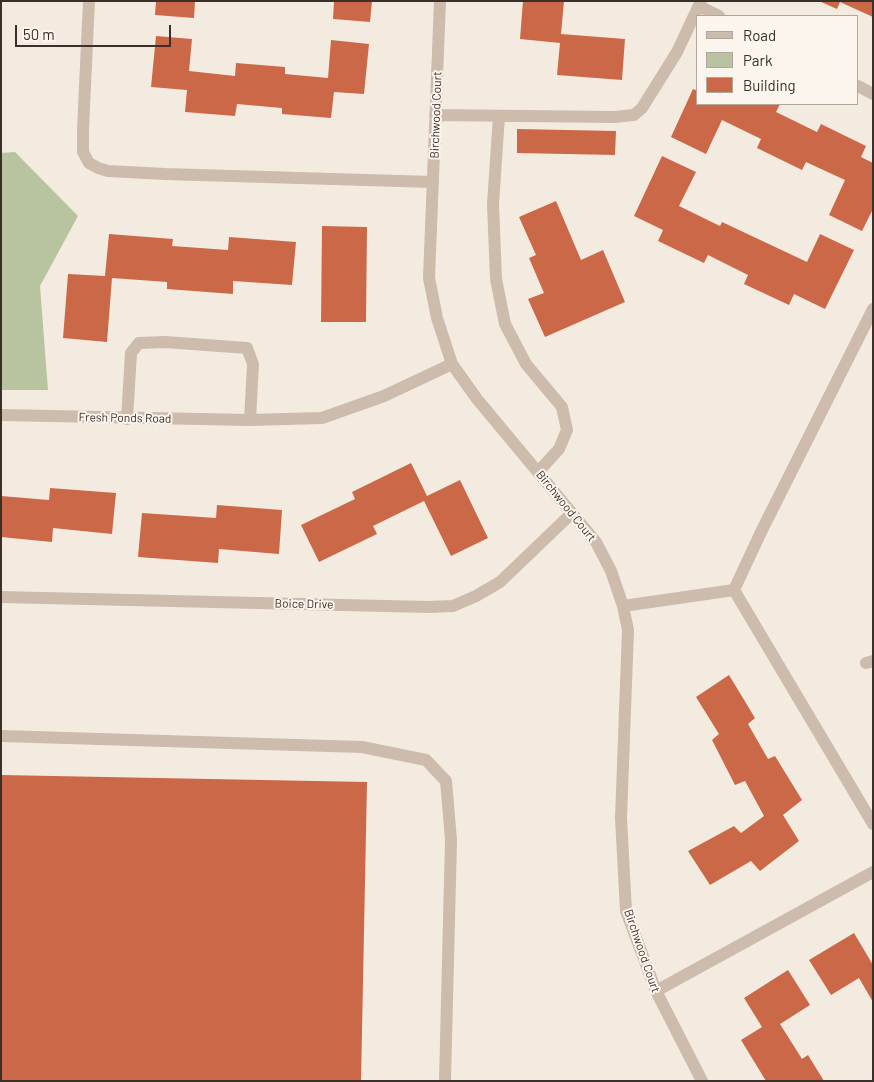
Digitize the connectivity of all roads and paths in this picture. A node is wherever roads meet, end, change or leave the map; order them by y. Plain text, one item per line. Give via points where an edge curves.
1 (89, 1) edge
2 (440, 1) edge
3 (700, 4) edge
4 (717, 15) edge
5 (859, 87) edge
6 (873, 94) edge
7 (436, 115) junction
8 (498, 116) junction
9 (433, 182) junction
10 (873, 309) edge
11 (452, 364) junction
12 (1, 415) edge
13 (127, 419) junction
14 (250, 420) junction
15 (538, 472) junction
16 (572, 513) junction
17 (734, 590) junction
18 (1, 598) edge
19 (622, 606) junction
20 (1, 736) edge
21 (873, 824) edge
22 (873, 872) edge
23 (656, 992) junction
24 (445, 1081) edge
25 (702, 1081) edge

1 - 9 street via 83,152 89,163 98,168 108,172
2 - 7 street, Birchwood Court
3 - 4 street
3 - 8 street via 677,52 642,108 634,115
5 - 6 street
7 - 8 street
7 - 9 street, Birchwood Court
8 - 15 street via 493,204 496,279 503,315 526,364 562,407 567,430 559,448
9 - 11 street, Birchwood Court via 429,278 437,318
10 - 17 street
11 - 14 street via 384,396 322,418
11 - 15 street, Birchwood Court
12 - 13 street, Fresh Ponds Road
13 - 14 street, Fresh Ponds Road
13 - 14 street via 131,353 139,343 165,342 248,348 253,364
15 - 16 street, Birchwood Court
16 - 18 street, Boice Drive via 500,582 453,606
16 - 19 street, Birchwood Court via 596,542 611,571
17 - 19 street
17 - 21 street
19 - 23 street, Birchwood Court via 628,630 621,818 626,911
20 - 24 street via 362,747 426,760 446,781 451,840
22 - 23 street
23 - 25 street, Birchwood Court

